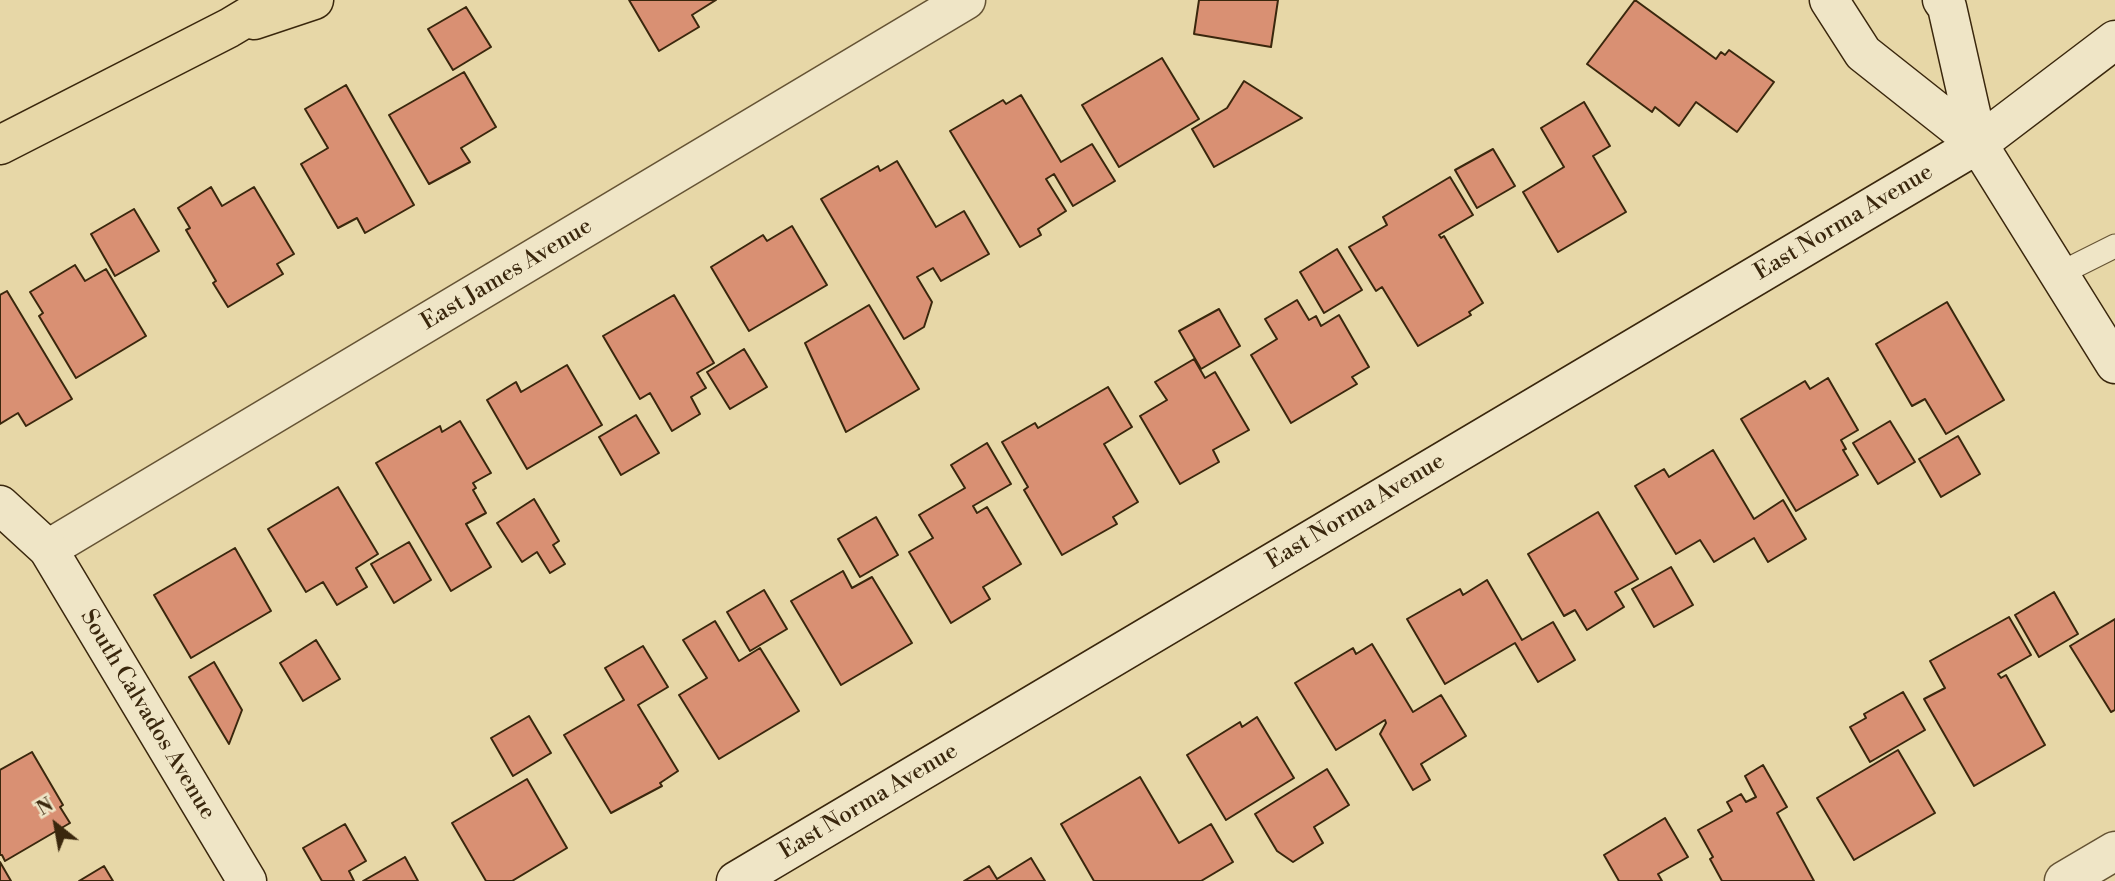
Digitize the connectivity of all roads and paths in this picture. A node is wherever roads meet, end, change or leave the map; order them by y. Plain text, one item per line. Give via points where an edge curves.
1 (276, 0) edge
2 (314, 0) edge
3 (966, 0) edge
4 (1829, 0) edge
5 (1942, 0) edge
6 (229, 28) junction
7 (2115, 40) edge
8 (1978, 144) junction
9 (0, 145) edge
10 (2115, 246) edge
11 (2059, 274) junction
12 (2115, 364) edge
13 (0, 505) edge
14 (48, 549) junction
15 (2115, 851) edge
16 (247, 881) edge
17 (736, 881) edge
18 (2064, 881) edge

1 - 6 highway
2 - 6 highway
3 - 14 street, East James Avenue
4 - 8 street via 1863,53
5 - 8 street
6 - 9 highway
7 - 8 street, East Norma Avenue
8 - 11 street
8 - 17 street, East Norma Avenue
10 - 11 lane
11 - 12 street
13 - 14 street, South Calvados Avenue
14 - 16 street, South Calvados Avenue
15 - 18 street

